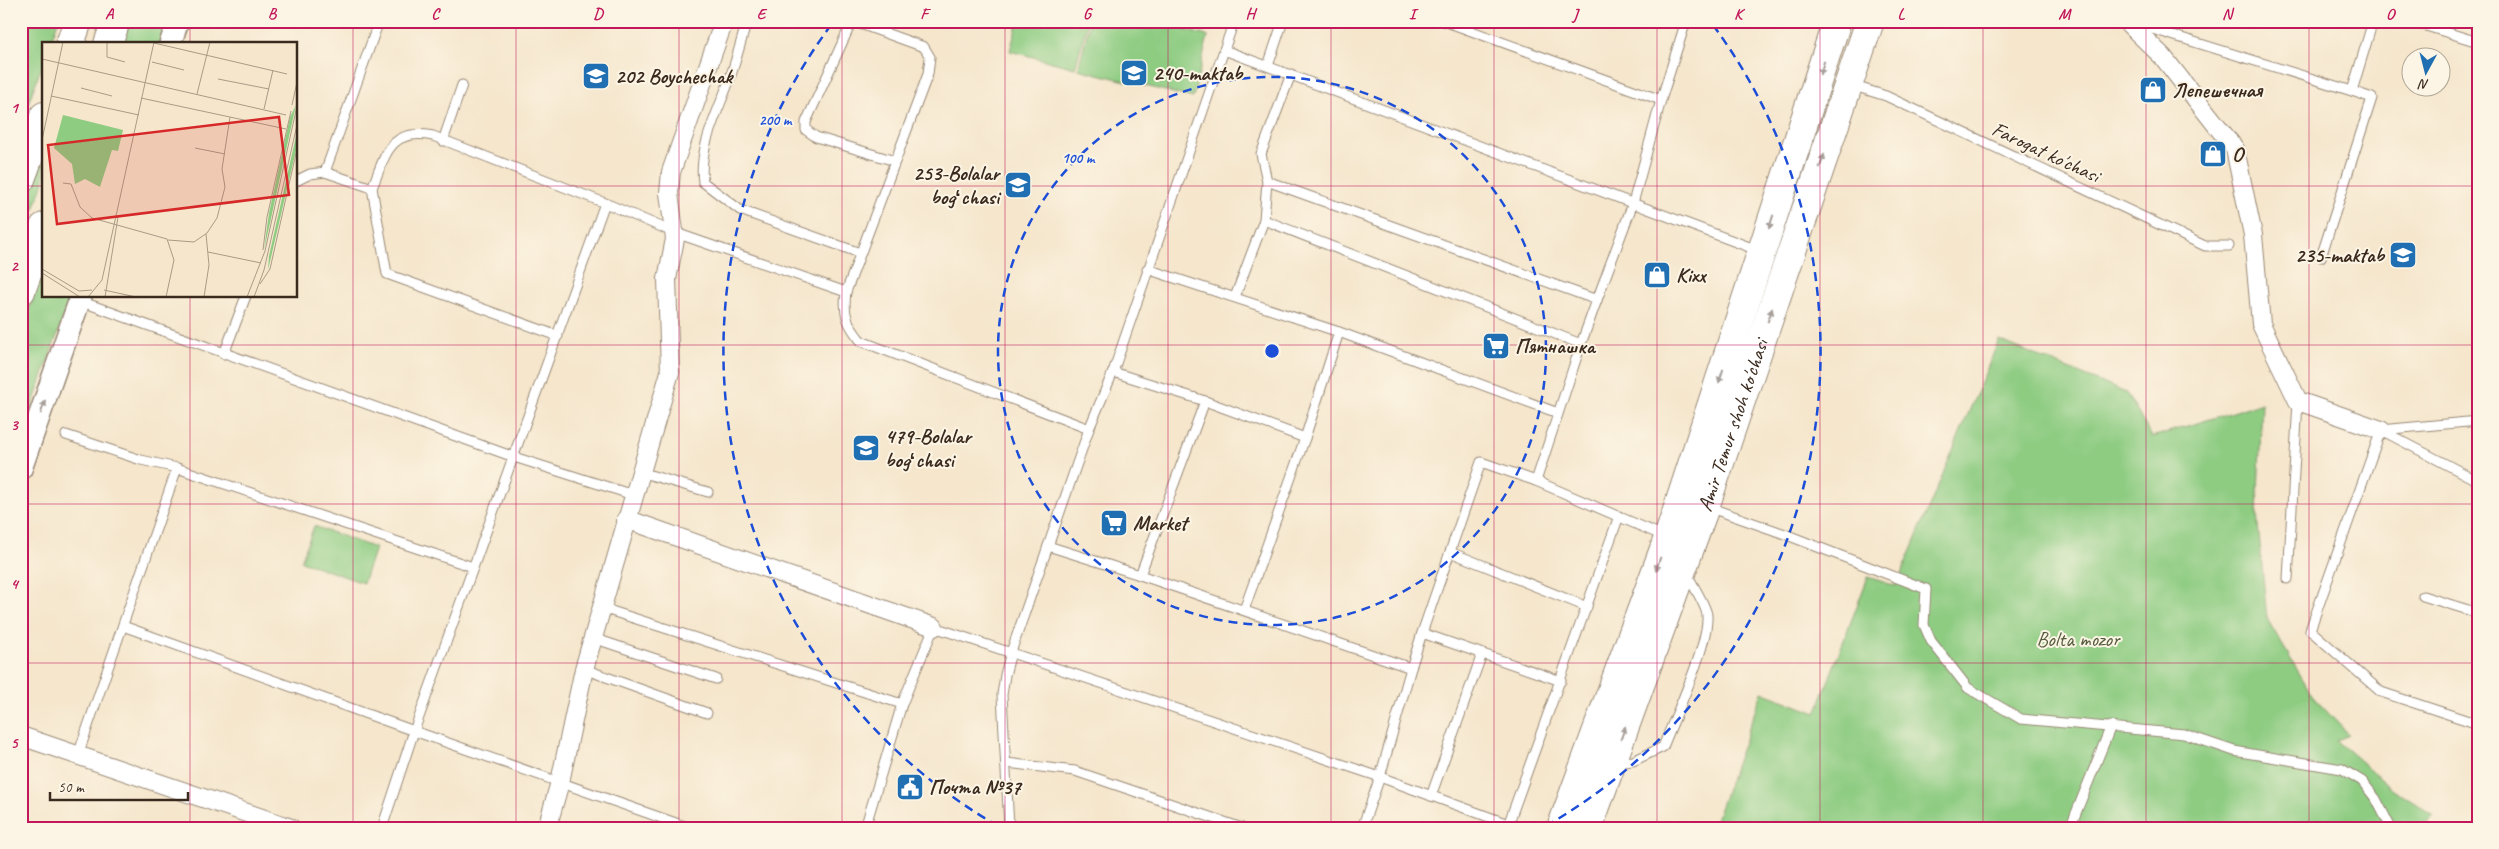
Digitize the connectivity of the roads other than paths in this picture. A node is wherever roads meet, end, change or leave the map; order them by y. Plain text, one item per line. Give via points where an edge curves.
1 (78, 21) edge
2 (116, 21) edge
3 (178, 21) edge
4 (378, 21) edge
5 (724, 21) edge
6 (747, 21) edge
7 (847, 21) edge
8 (852, 21) edge
9 (1234, 21) edge
10 (1283, 21) edge
11 (1444, 21) edge
12 (1686, 21) edge
13 (1837, 21) edge
14 (1870, 21) edge
15 (2127, 21) edge
16 (2373, 21) edge
17 (2410, 21) edge
18 (71, 42) edge
19 (109, 42) edge
20 (171, 42) edge
21 (2478, 42) edge
22 (1224, 50) junction
23 (1268, 66) junction
24 (1291, 74) junction
25 (1848, 84) junction
26 (462, 85) dead end
27 (2352, 91) junction
28 (1661, 100) junction
29 (42, 121) edge
30 (443, 140) junction
31 (895, 161) junction
32 (325, 172) junction
33 (21, 179) edge
34 (298, 180) edge
35 (1267, 181) junction
36 (372, 188) junction
37 (605, 203) junction
38 (1633, 203) junction
39 (1264, 220) junction
40 (673, 232) junction
41 (42, 233) edge
42 (2230, 246) dead end
43 (860, 253) junction
44 (1775, 256) junction
45 (2321, 257) dead end
46 (1147, 269) junction
47 (21, 291) edge
48 (846, 292) junction
49 (1235, 297) junction
50 (245, 298) edge
51 (80, 299) edge
52 (1597, 300) junction
53 (1339, 332) junction
54 (558, 336) junction
55 (1581, 344) junction
56 (224, 354) junction
57 (1113, 372) junction
58 (1204, 401) junction
59 (2298, 401) junction
60 (1558, 412) junction
61 (2478, 421) edge
62 (1089, 429) junction
63 (2381, 430) junction
64 (66, 435) dead end
65 (1305, 438) junction
66 (514, 457) junction
67 (178, 468) junction
68 (21, 469) edge
69 (640, 472) junction
70 (2478, 481) edge
71 (1536, 482) junction
72 (708, 492) dead end
73 (633, 495) junction
74 (1706, 506) junction
75 (1619, 516) junction
76 (626, 519) junction
77 (1668, 538) junction
78 (1048, 546) junction
79 (1450, 552) junction
80 (473, 567) junction
81 (1684, 567) junction
82 (1140, 575) junction
83 (2288, 579) dead end
84 (2423, 596) dead end
85 (1587, 607) junction
86 (602, 608) junction
87 (1244, 610) junction
88 (2478, 613) edge
89 (124, 626) junction
90 (934, 627) junction
91 (1422, 633) junction
92 (593, 638) junction
93 (1011, 652) junction
94 (1482, 654) junction
95 (1411, 668) junction
96 (584, 669) junction
97 (716, 679) dead end
98 (1560, 682) junction
99 (902, 704) junction
100 (707, 713) dead end
101 (2478, 724) edge
102 (2112, 726) junction
103 (414, 732) junction
104 (21, 736) edge
105 (78, 756) junction
106 (1006, 764) junction
107 (1612, 764) junction
108 (1380, 777) junction
109 (560, 782) junction
110 (1431, 796) junction
111 (1508, 826) edge
112 (291, 828) edge
113 (382, 828) edge
114 (547, 828) edge
115 (690, 828) edge
116 (865, 828) edge
117 (1009, 828) edge
118 (1242, 828) edge
119 (1362, 828) edge
120 (1561, 828) edge
121 (1588, 828) edge
122 (2070, 828) edge
123 (2391, 828) edge

1 - 18 main road
2 - 19 main road
3 - 20 street
4 - 32 lane
5 - 40 street via 671,172 669,193
6 - 43 lane via 704,150 701,168 704,182 740,210
7 - 31 lane via 849,28 806,122 806,130 816,137
8 - 31 lane via 924,47 930,57 928,74
9 - 22 lane
10 - 23 lane
11 - 28 lane
12 - 28 lane
13 -> 44 main road, Amir Temur shoh ko'chasi
14 - 25 main road, Amir Temur shoh ko'chasi
15 - 27 lane
15 - 59 street via 2163,57 2235,149 2253,235 2261,324
16 - 27 lane
17 - 21 lane
22 - 23 lane
22 - 46 lane
23 - 24 lane
24 - 35 lane via 1261,154
24 - 38 lane
25 - 42 lane, Farogat ko'chasi via 1886,96 2206,246
44 -> 25 main road, Amir Temur shoh ko'chasi
26 - 30 lane
27 - 45 lane via 2372,98
28 - 38 lane
29 - 33 main road
30 - 36 lane via 420,134 406,135 394,141 386,152
30 - 37 lane
31 - 43 lane
32 - 34 lane
32 - 36 lane
35 - 39 lane
35 - 52 lane
36 - 54 lane via 387,274
37 - 40 lane
37 - 54 lane
38 - 44 lane
38 - 52 lane
39 - 49 lane
39 - 55 lane
40 - 48 lane
40 - 69 street via 667,279 670,372
41 - 47 main road
43 - 48 lane
74 -> 44 main road, Amir Temur shoh ko'chasi
44 -> 77 main road, Amir Temur shoh ko'chasi
46 - 49 lane
46 - 57 lane
48 - 62 lane via 844,308 852,331 861,341
49 - 53 lane
50 - 56 lane
51 - 56 lane
68 -> 51 street
52 - 55 lane
53 - 60 lane
53 - 65 lane
54 - 66 lane
55 - 60 lane
56 - 66 lane
57 - 58 lane
57 - 62 lane
58 - 65 lane
58 - 82 lane
59 - 63 street
59 - 83 lane
60 - 71 lane
61 - 63 lane
62 - 78 lane
63 - 70 lane
63 - 101 lane via 2310,630 2380,692
64 - 67 lane via 141,460
65 - 87 lane
66 - 73 lane
66 - 80 lane
67 - 80 lane
67 - 89 lane
69 - 72 lane
69 - 73 street
71 - 75 lane
71 - 79 lane via 1481,462
73 - 76 street
74 - 81 main road, Amir Temur shoh ko'chasi
74 - 102 lane via 1926,589 1924,625 1932,641 1968,688 2021,719
75 - 77 lane
75 - 85 lane
76 - 86 street
76 - 90 street
77 -> 120 main road, Amir Temur shoh ko'chasi
78 - 82 lane
78 - 93 lane
79 - 85 lane
79 - 91 lane
80 - 103 lane
107 -> 81 main road, Amir Temur shoh ko'chasi
81 - 107 lane via 1707,613 1706,632 1693,669 1663,747 1633,761
82 - 87 lane
84 - 88 lane
85 - 98 lane
86 - 92 street
86 - 99 lane
87 - 95 lane
89 - 103 lane
89 - 105 lane
90 - 93 lane
90 - 99 lane
91 - 94 lane
91 - 95 lane
92 - 96 street
92 - 97 lane
93 - 106 lane via 1002,695
93 - 108 lane
94 - 98 lane
94 - 110 lane
95 - 108 lane
96 - 100 lane
96 - 109 street
98 - 111 lane
99 - 116 lane
102 - 122 lane
102 - 123 lane via 2184,734 2234,751 2342,769 2362,781
103 - 109 lane
103 - 113 lane
104 - 105 street
105 - 112 street
106 - 117 lane
106 - 118 lane via 1075,771
107 - 121 main road, Amir Temur shoh ko'chasi
108 - 110 lane
108 - 119 lane
109 - 114 street
109 - 115 lane
110 - 111 lane

